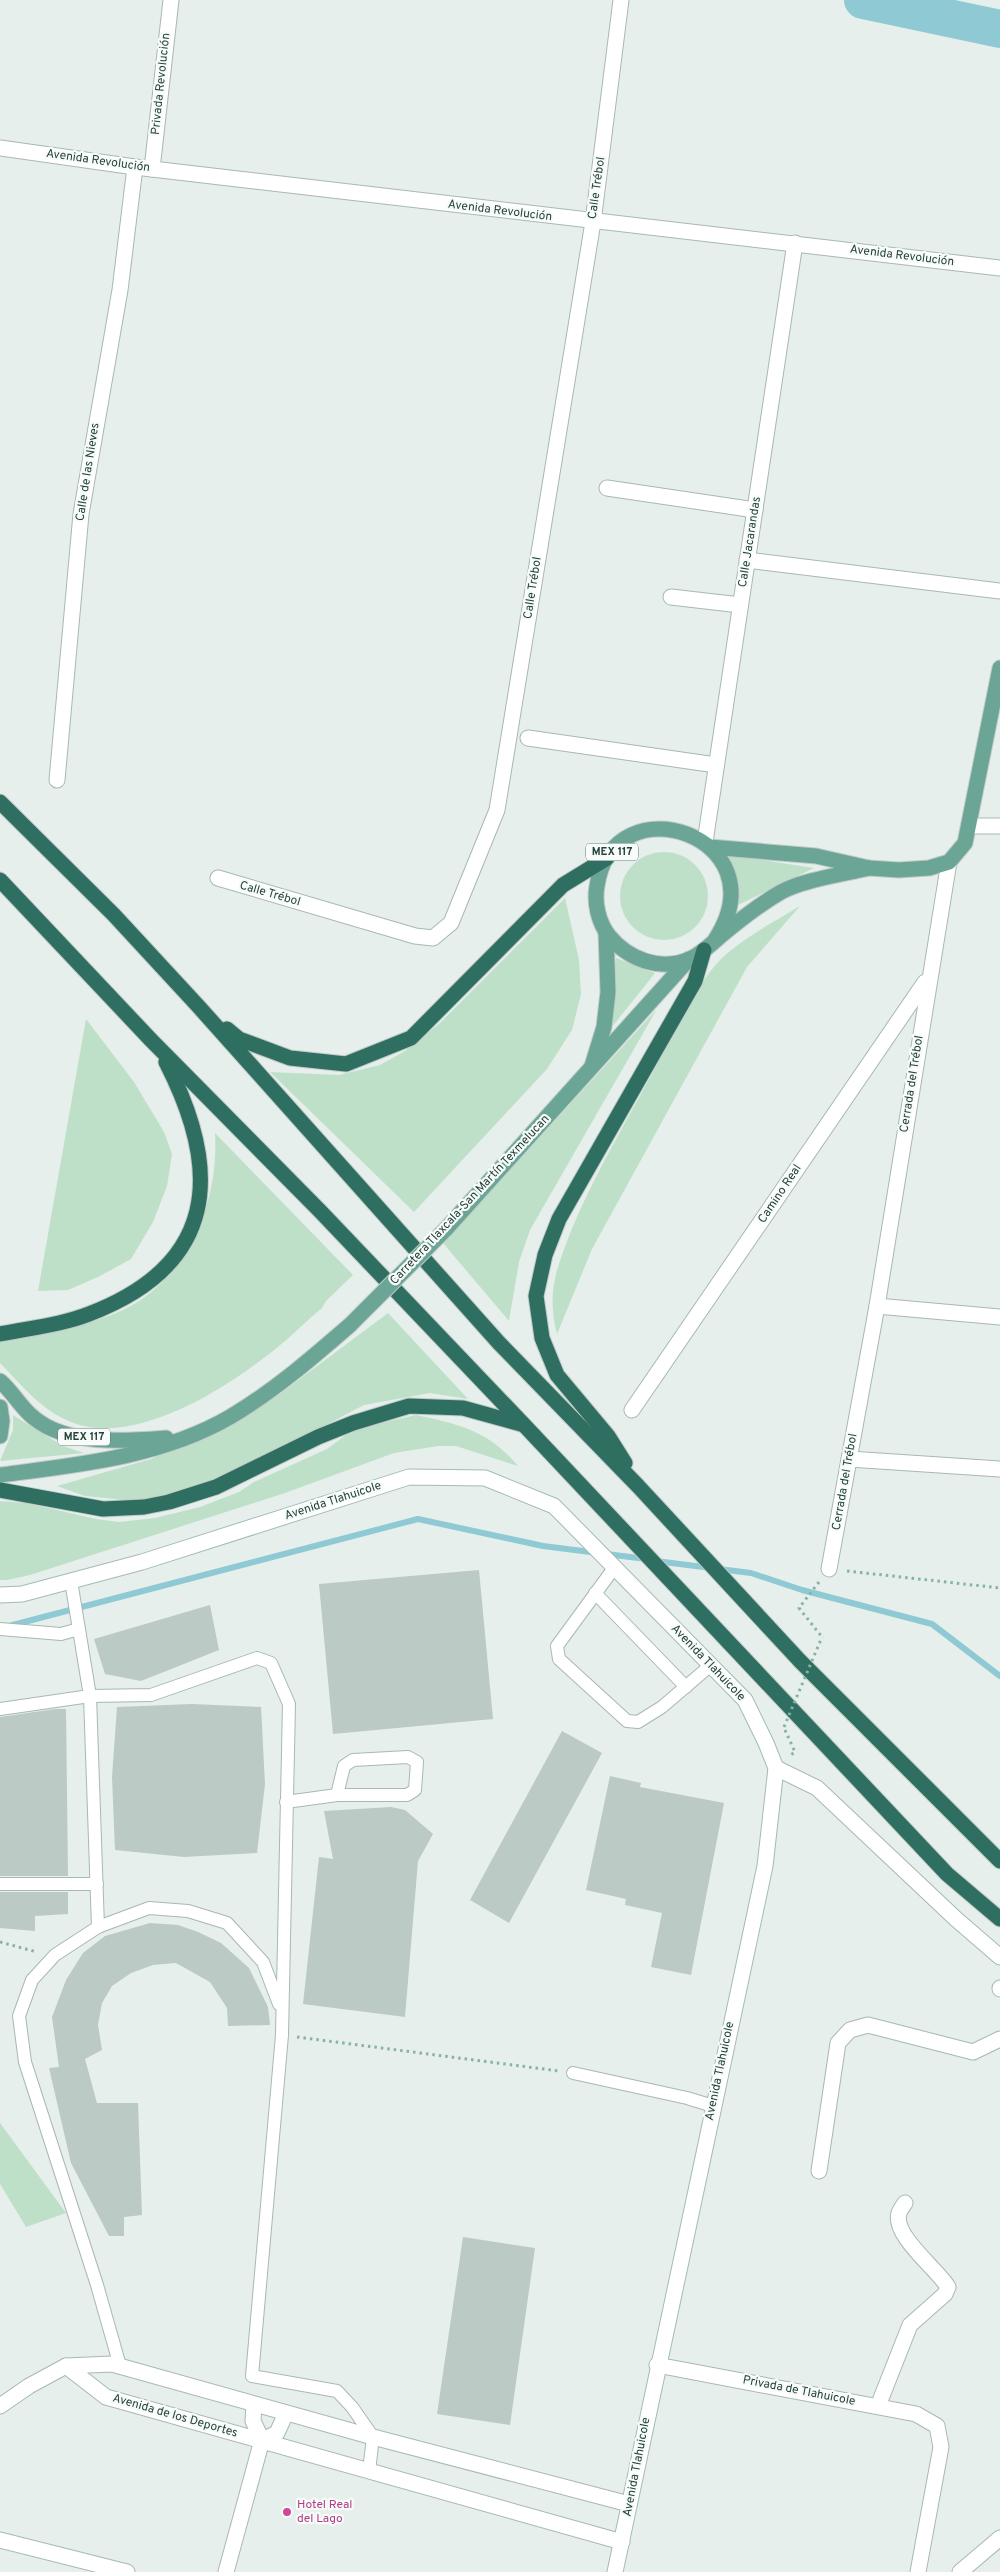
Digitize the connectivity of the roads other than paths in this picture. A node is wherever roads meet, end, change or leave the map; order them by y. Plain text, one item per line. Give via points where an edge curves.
1 (171, 0) edge
2 (621, 0) edge
3 (0, 148) edge
4 (135, 167) junction
5 (152, 169) junction
6 (592, 222) junction
7 (795, 243) junction
8 (1000, 268) edge
9 (608, 488) dead end
10 (755, 510) junction
11 (747, 560) junction
12 (1000, 591) edge
13 (671, 597) dead end
14 (740, 605) junction
15 (1000, 668) edge
16 (528, 738) dead end
17 (716, 765) junction
18 (57, 780) dead end
19 (0, 802) edge
20 (969, 826) junction
21 (1000, 826) edge
22 (708, 845) junction
23 (607, 858) junction
24 (949, 862) junction
25 (869, 868) junction
26 (218, 878) dead end
27 (0, 880) edge
28 (606, 932) junction
29 (710, 945) junction
30 (689, 959) junction
31 (928, 978) junction
32 (199, 1007) junction
33 (151, 1040) junction
34 (591, 1070) junction
35 (877, 1306) junction
36 (1000, 1317) edge
37 (0, 1334) edge
38 (0, 1381) edge
39 (0, 1406) edge
40 (632, 1410) dead end
41 (525, 1426) junction
42 (0, 1436) edge
43 (188, 1437) junction
44 (849, 1460) junction
45 (1000, 1469) edge
46 (0, 1476) edge
47 (638, 1486) junction
48 (0, 1490) edge
49 (614, 1568) junction
50 (829, 1569) road end
51 (71, 1581) junction
52 (595, 1593) junction
53 (0, 1595) edge
54 (0, 1629) edge
55 (79, 1630) junction
56 (711, 1666) junction
57 (686, 1688) junction
58 (90, 1696) junction
59 (0, 1708) edge
60 (776, 1768) junction
61 (337, 1795) junction
62 (286, 1802) junction
63 (997, 1857) edge
64 (0, 1884) edge
65 (97, 1884) junction
66 (1000, 1919) edge
67 (98, 1927) junction
68 (1000, 1957) edge
69 (282, 2011) junction
70 (1000, 2038) edge
71 (573, 2073) road end
72 (713, 2106) junction
73 (819, 2171) dead end
74 (905, 2203) dead end
75 (658, 2365) junction
76 (66, 2366) junction
77 (120, 2366) junction
78 (254, 2404) junction
79 (0, 2406) edge
80 (878, 2406) junction
81 (286, 2413) junction
82 (373, 2437) junction
83 (262, 2440) junction
84 (369, 2471) junction
85 (629, 2504) junction
86 (1000, 2538) edge
87 (0, 2540) edge
88 (622, 2542) junction
89 (127, 2572) edge
90 (226, 2572) edge
91 (615, 2572) edge
92 (918, 2572) edge
93 (960, 2572) edge

1 - 5 street, Privada Revolución
2 - 6 street, Calle Trébol
3 - 4 street, Avenida Revolución
4 - 5 street, Avenida Revolución
4 - 18 street, Calle de las Nieves via 120,290 80,514
5 - 6 street, Avenida Revolución
6 - 7 street, Avenida Revolución
6 - 26 street, Calle Trébol via 497,810 451,923 433,938 416,936
7 - 8 street, Avenida Revolución
7 - 10 street, Calle Jacarandas
9 - 10 street
10 - 11 street, Calle Jacarandas
11 - 12 street
11 - 14 street, Calle Jacarandas
13 - 14 street
14 - 17 street, Calle Jacarandas
15 - 20 main road
16 - 17 street
17 - 22 street, Calle Jacarandas
19 - 32 highway via 114,915
20 - 21 street
20 - 24 main road via 965,843
22 - 23 main road, MEX 117 via 689,833 671,828 652,829 619,844
22 - 25 main road, MEX 117 via 816,856
22 - 29 main road via 726,872 730,886 728,914
23 - 28 main road, MEX 117 via 598,875 596,895 598,915
23 - 32 highway via 563,885 411,1038 346,1064 290,1058 239,1039
24 - 25 main road, MEX 117 via 914,869
24 - 31 street, Cerrada del Trébol
25 - 29 main road, MEX 117 via 783,890
27 - 33 highway
28 - 30 main road, MEX 117 via 628,954 643,961 658,964
28 - 34 main road, MEX 117 via 608,992 604,1027
29 - 30 main road, MEX 117
29 - 47 highway via 695,981 559,1219 545,1255 536,1296 542,1338 556,1375 608,1436
30 - 34 main road, Carretera Tlaxcala-San Martín Texmelucan / MEX 117
31 - 35 street, Cerrada del Trébol
31 - 40 street, Camino Real
32 - 47 highway via 499,1343
33 - 37 highway via 177,1084 199,1153 201,1194 191,1230 169,1264 132,1294 87,1315
33 - 41 highway
34 - 43 main road, Carretera Tlaxcala-San Martín Texmelucan / MEX 117, bridge via 446,1229 350,1325 280,1384 230,1417
35 - 36 street
35 - 44 street, Cerrada del Trébol
38 - 43 main road, MEX 117 via 35,1419 68,1434 139,1440
39 - 42 main road
41 - 48 highway via 463,1408 409,1406 318,1437 216,1487 169,1502 123,1509 103,1508
41 - 66 highway via 947,1874
43 - 46 main road, Carretera Tlaxcala-San Martín Texmelucan / MEX 117 via 79,1465
44 - 45 street
44 - 50 street, Cerrada del Trébol
47 - 63 highway via 800,1661
49 - 51 street, Avenida Tlahuicole via 554,1506 485,1478 409,1477 142,1562
49 - 52 lane
49 - 56 street, Avenida Tlahuicole
51 - 53 street, Avenida Tlahuicole via 22,1594
51 - 55 lane
52 - 57 lane
52 - 57 lane via 557,1646 559,1659 627,1721 638,1722
54 - 55 lane via 61,1634
55 - 58 lane
56 - 57 lane
56 - 60 street, Avenida Tlahuicole via 745,1700
58 - 59 lane
58 - 62 lane via 152,1695 257,1658 271,1663 288,1704
58 - 65 lane
60 - 68 street via 817,1788 956,1920
60 - 72 street, Avenida Tlahuicole via 765,1866
61 - 61 lane via 407,1795 415,1790 417,1762 408,1757 353,1760 344,1766
61 - 62 lane
62 - 69 lane
64 - 65 lane
65 - 67 lane
67 - 69 lane via 150,1908 188,1911 227,1923 263,1962
67 - 77 lane via 55,1955 32,1980 19,2016 25,2062
69 - 82 lane via 252,2376 337,2391
70 - 73 street via 973,2052 868,2025 850,2030 838,2043
71 - 72 lane
72 - 75 street, Avenida Tlahuicole
74 - 80 street via 898,2214 899,2226 906,2239 948,2287 945,2294 910,2325
75 - 80 street, Privada de Tlahuicole
75 - 85 street, Avenida Tlahuicole
76 - 77 street
76 - 79 street
76 - 83 street, Avenida de los Deportes via 106,2397
77 - 78 street
78 - 81 street
78 - 83 street via 253,2421
80 - 92 street, Privada de Tlahuicole via 916,2414 937,2426 941,2447
81 - 82 street
81 - 83 street via 277,2433
82 - 84 lane
82 - 85 street
83 - 84 street, Avenida de los Deportes
83 - 90 street
84 - 88 street, Avenida de los Deportes
85 - 88 street, Avenida Tlahuicole
86 - 93 street
87 - 89 street
88 - 91 street, Avenida Tlahuicole

